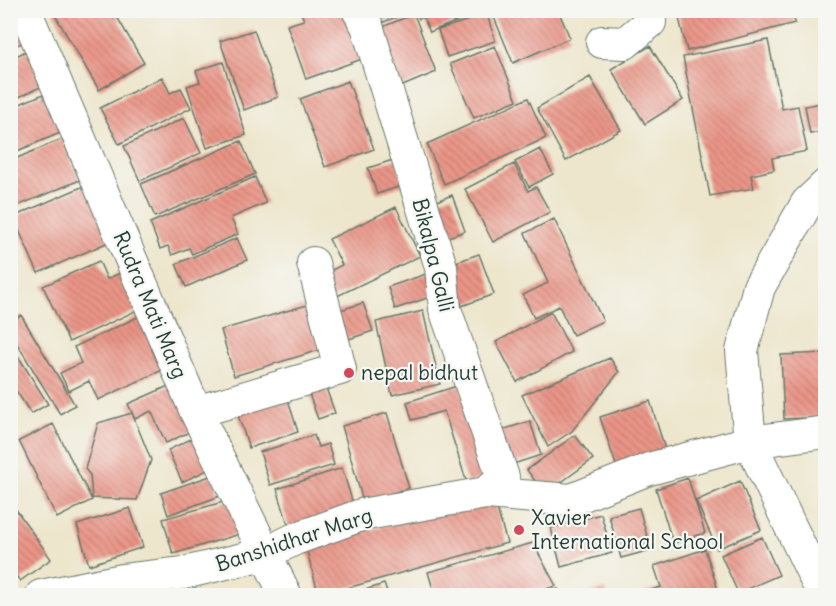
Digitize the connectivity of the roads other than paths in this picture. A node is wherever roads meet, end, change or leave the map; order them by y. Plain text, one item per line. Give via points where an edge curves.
1 (25, 10) edge
2 (358, 10) edge
3 (650, 10) edge
4 (602, 42) dead end
5 (825, 185) edge
6 (314, 263) dead end
7 (196, 412) junction
8 (825, 432) edge
9 (750, 442) junction
10 (486, 493) junction
11 (264, 554) junction
12 (818, 592) edge
13 (41, 596) edge
14 (286, 596) edge

1 - 7 street, Rudra Mati Marg
2 - 10 street, Bikalpa Galli via 367,26 441,267 446,309 503,477
3 - 4 street via 650,22 625,43
5 - 9 street via 807,203 759,287 742,351
6 - 7 street via 340,369
7 - 11 street, Rudra Mati Marg
8 - 9 street, Banshidhar Marg
9 - 10 street, Banshidhar Marg via 649,469 572,500
9 - 12 street
10 - 11 street, Banshidhar Marg via 361,515
11 - 13 street, Banshidhar Marg via 184,573
11 - 14 street, Rudra Mati Marg

